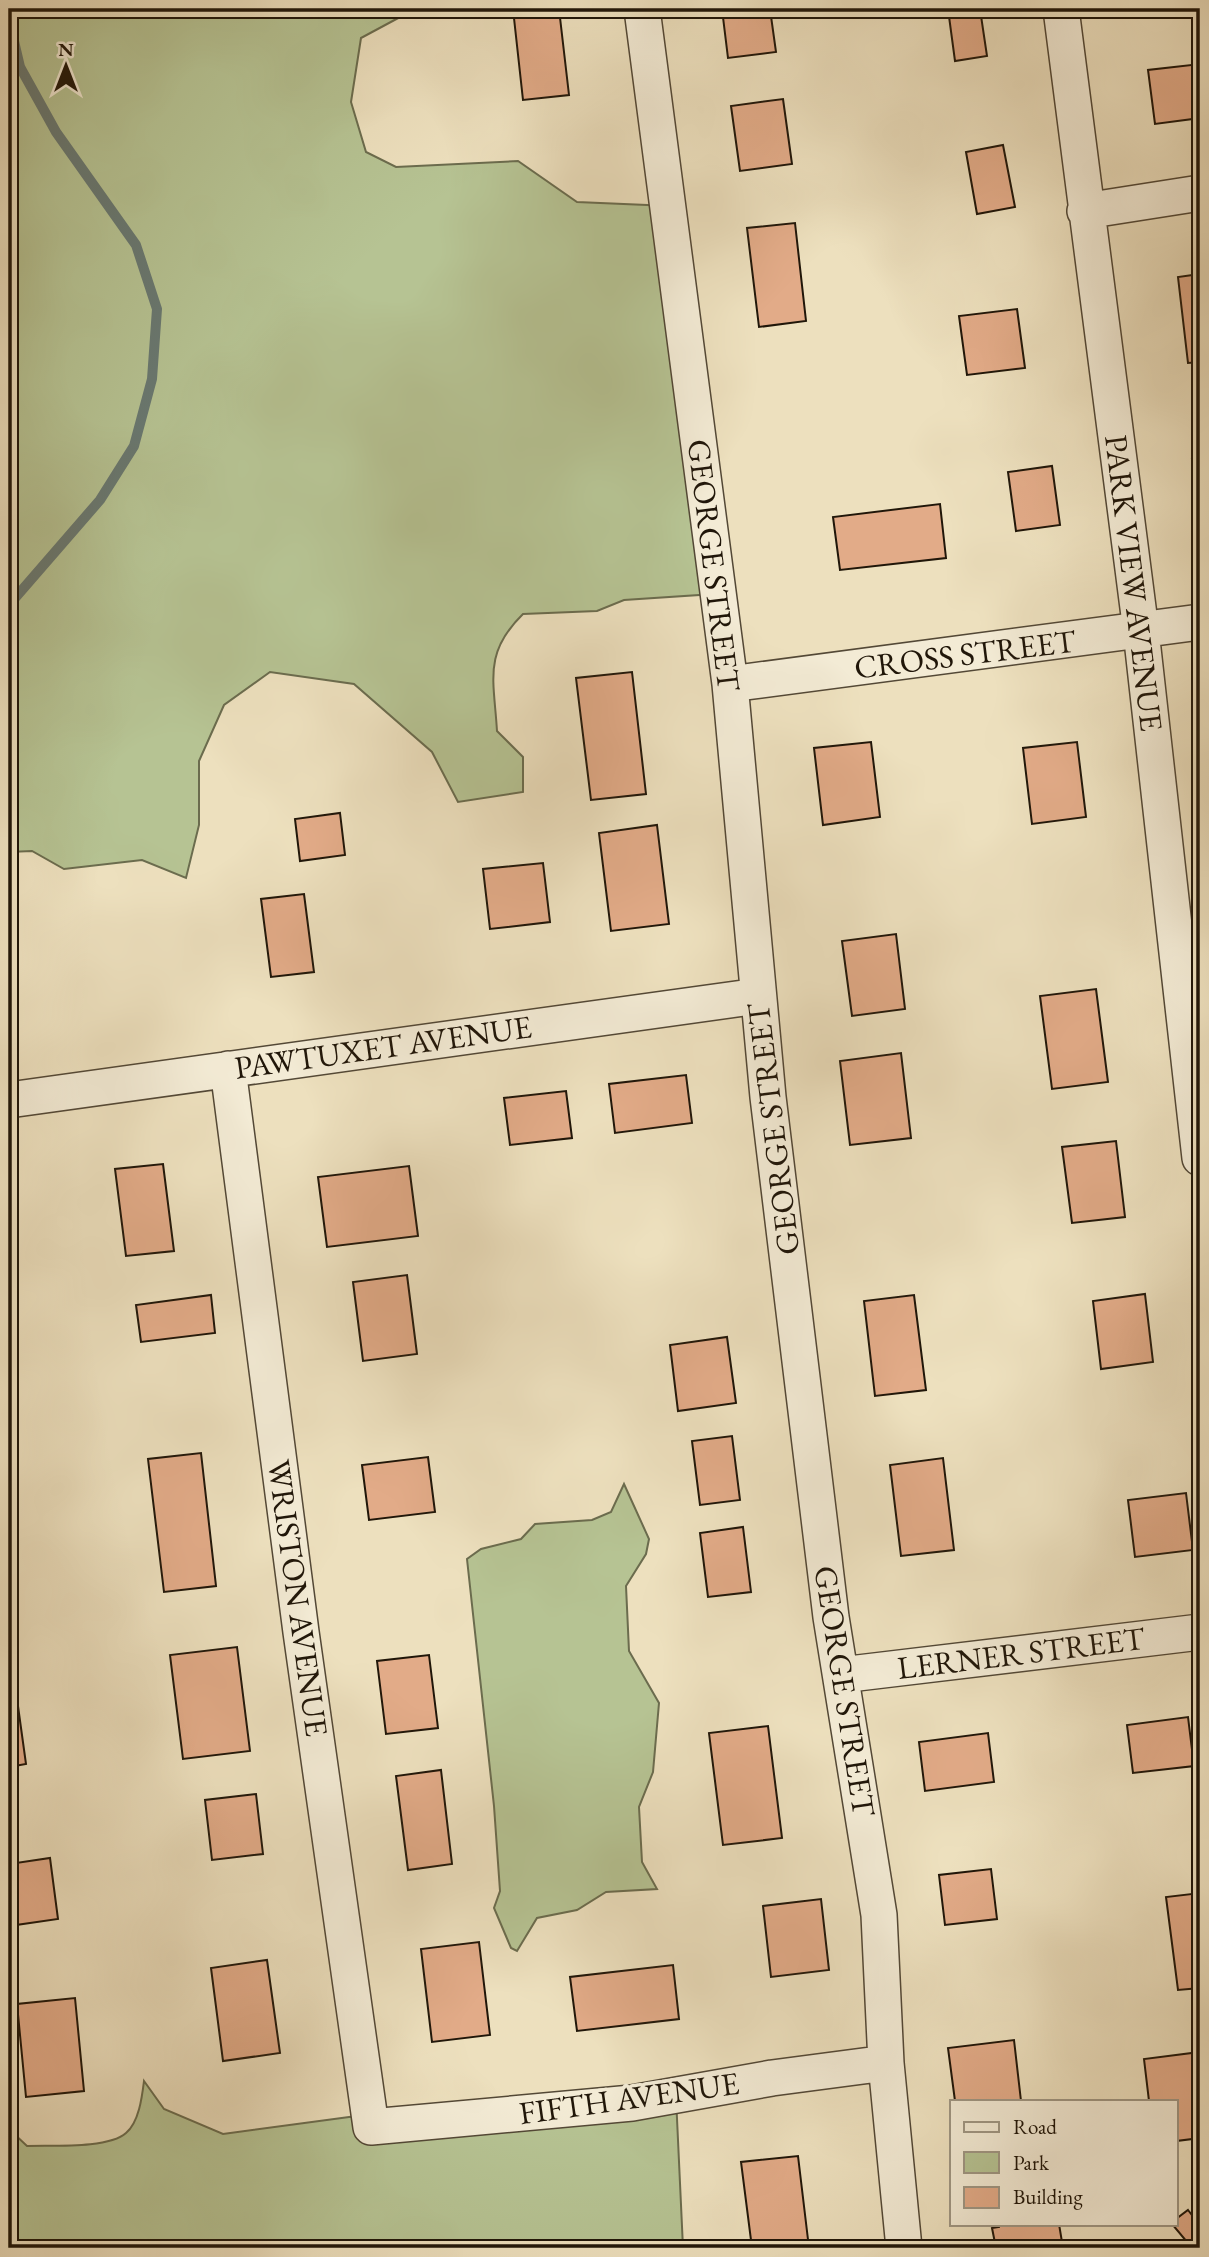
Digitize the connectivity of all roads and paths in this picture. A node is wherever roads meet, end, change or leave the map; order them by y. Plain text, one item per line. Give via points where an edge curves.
1 (642, 9) edge
2 (1061, 9) edge
3 (1200, 192) edge
4 (1085, 211) junction
5 (1200, 622) edge
6 (1141, 631) junction
7 (730, 684) junction
8 (758, 996) junction
9 (228, 1069) junction
10 (9, 1100) edge
11 (1200, 1158) edge
12 (1200, 1632) edge
13 (841, 1675) junction
14 (886, 2063) junction
15 (371, 2127) joint
16 (904, 2248) edge

1 - 7 street, GEORGE STREET
2 - 4 street, PARK VIEW AVENUE
3 - 4 street
4 - 6 street, PARK VIEW AVENUE
5 - 6 street, CROSS STREET
6 - 7 street, CROSS STREET
6 - 11 street, PARK VIEW AVENUE
7 - 8 street, GEORGE STREET
8 - 9 street, PAWTUXET AVENUE
8 - 13 street, GEORGE STREET
9 - 10 street, PAWTUXET AVENUE
9 - 15 street, WRISTON AVENUE
12 - 13 street, LERNER STREET
13 - 14 street, GEORGE STREET via 879,1916
14 - 15 street, FIFTH AVENUE via 632,2103
14 - 16 street, GEORGE STREET

